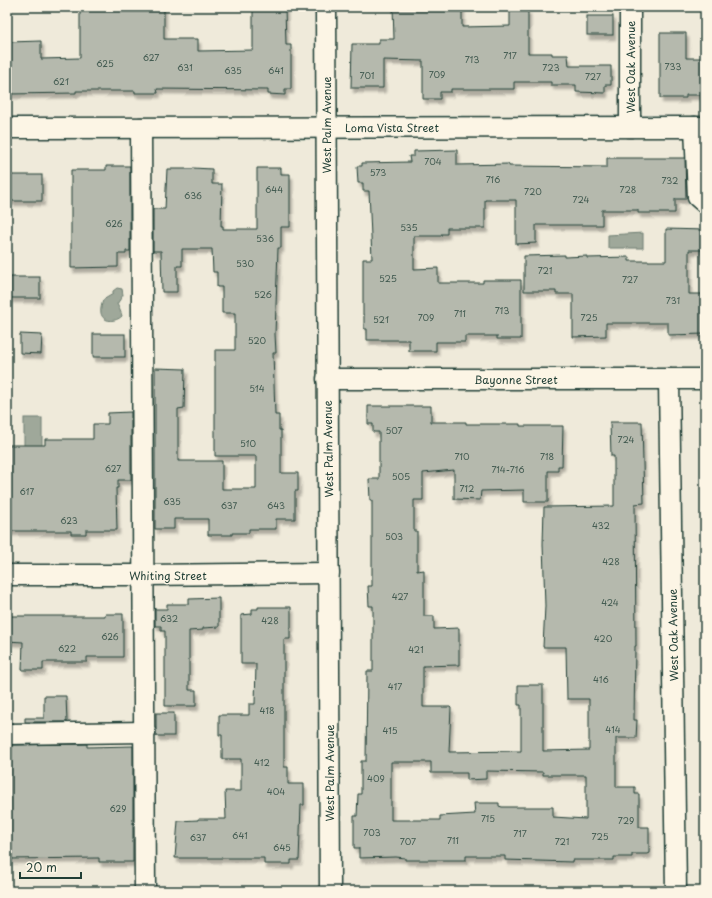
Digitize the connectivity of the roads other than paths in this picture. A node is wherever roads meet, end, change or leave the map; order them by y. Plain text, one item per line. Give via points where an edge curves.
1 (326, 7) edge
2 (630, 7) edge
3 (326, 127) junction
4 (630, 127) junction
5 (700, 127) edge
6 (7, 128) edge
7 (141, 128) junction
8 (705, 203) edge
9 (669, 379) junction
10 (705, 379) edge
11 (327, 380) junction
12 (329, 573) junction
13 (7, 575) edge
14 (144, 575) junction
15 (145, 732) junction
16 (7, 734) edge
17 (145, 891) edge
18 (330, 891) edge
19 (676, 891) edge

1 - 3 street, West Palm Avenue
2 - 4 street, West Oak Avenue
3 - 4 street, Loma Vista Street
3 - 7 street, Loma Vista Street
3 - 11 street, West Palm Avenue
4 - 5 street, Loma Vista Street
5 - 8 street via 698,197
6 - 7 street, Loma Vista Street
7 - 14 street
9 - 10 street, Bayonne Street
9 - 11 street, Bayonne Street
9 - 19 street, West Oak Avenue
11 - 12 street, West Palm Avenue
12 - 14 street, Whiting Street
12 - 18 street, West Palm Avenue
13 - 14 street, Whiting Street
14 - 15 street
15 - 16 street
15 - 17 street

